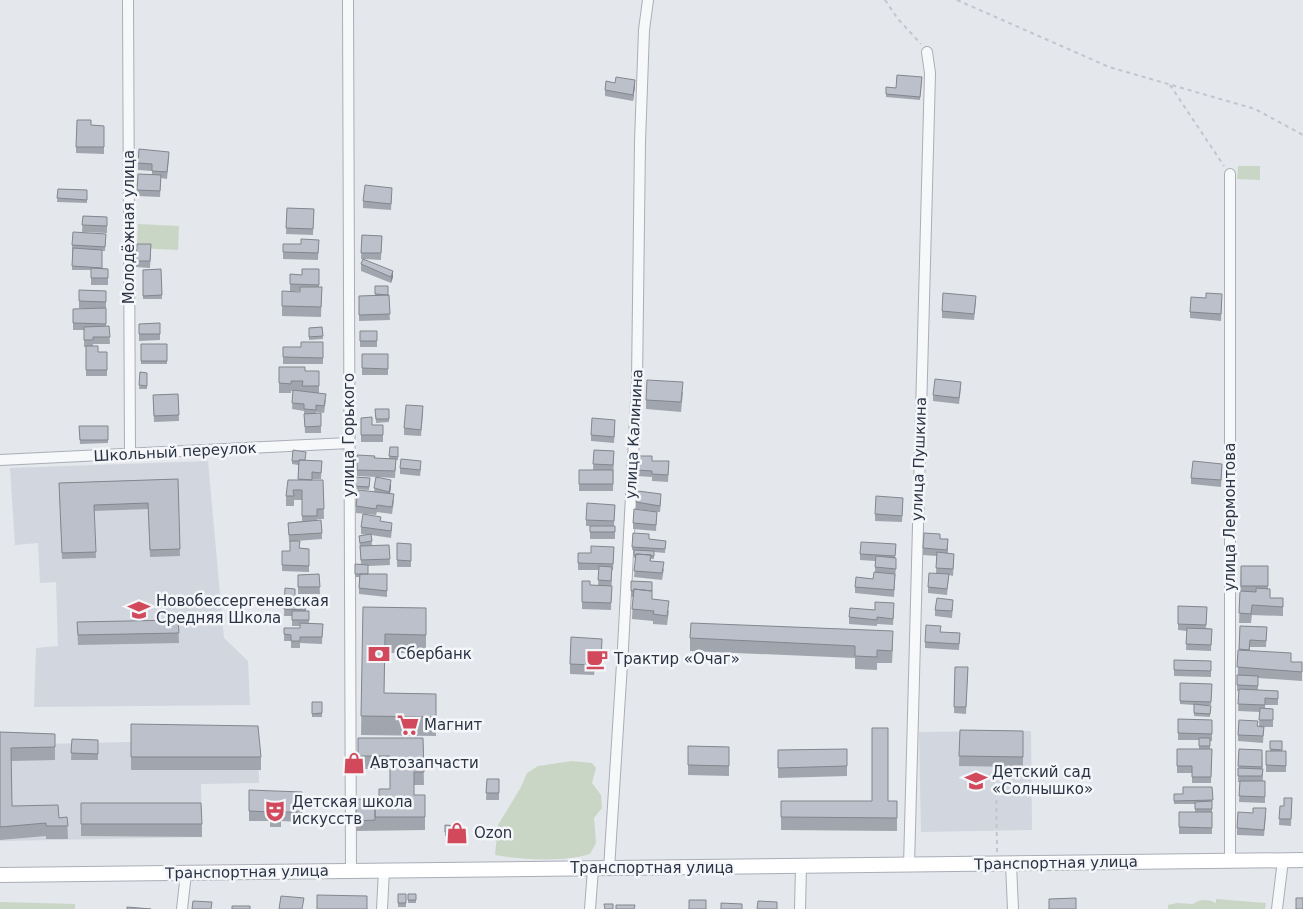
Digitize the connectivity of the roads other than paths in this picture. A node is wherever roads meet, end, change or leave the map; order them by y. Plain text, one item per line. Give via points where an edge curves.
1 (128, 0) edge
2 (348, 0) edge
3 (648, 0) edge
4 (927, 52) road end
5 (1230, 174) road end
6 (349, 443) junction
7 (130, 454) junction
8 (0, 460) edge
9 (1230, 860) junction
10 (1283, 860) junction
11 (1303, 860) edge
12 (1011, 864) junction
13 (908, 866) junction
14 (800, 867) junction
15 (593, 869) junction
16 (609, 869) junction
17 (350, 870) junction
18 (384, 870) junction
19 (186, 873) junction
20 (0, 875) edge
21 (182, 909) edge
22 (382, 909) edge
23 (590, 909) edge
24 (800, 909) edge
25 (1013, 909) edge
26 (1277, 909) edge

1 - 7 street, Молодёжная улица
2 - 6 street, улица Горького
3 - 16 street, улица Калинина via 640,142 636,382
4 - 13 street, улица Пушкина via 930,73
5 - 9 street, улица Лермонтова
6 - 7 street, Школьный переулок
6 - 17 street, улица Горького
7 - 8 street, Школьный переулок
9 - 10 street, Транспортная улица
9 - 12 street, Транспортная улица
10 - 11 street, Транспортная улица
10 - 26 street
12 - 13 street, Транспортная улица
12 - 25 street
13 - 14 street, Транспортная улица
14 - 16 street, Транспортная улица
14 - 24 street
15 - 16 street, Транспортная улица
15 - 18 street, Транспортная улица
15 - 23 street
17 - 18 street, Транспортная улица
17 - 19 street, Транспортная улица
18 - 22 street
19 - 20 street, Транспортная улица
19 - 21 street

